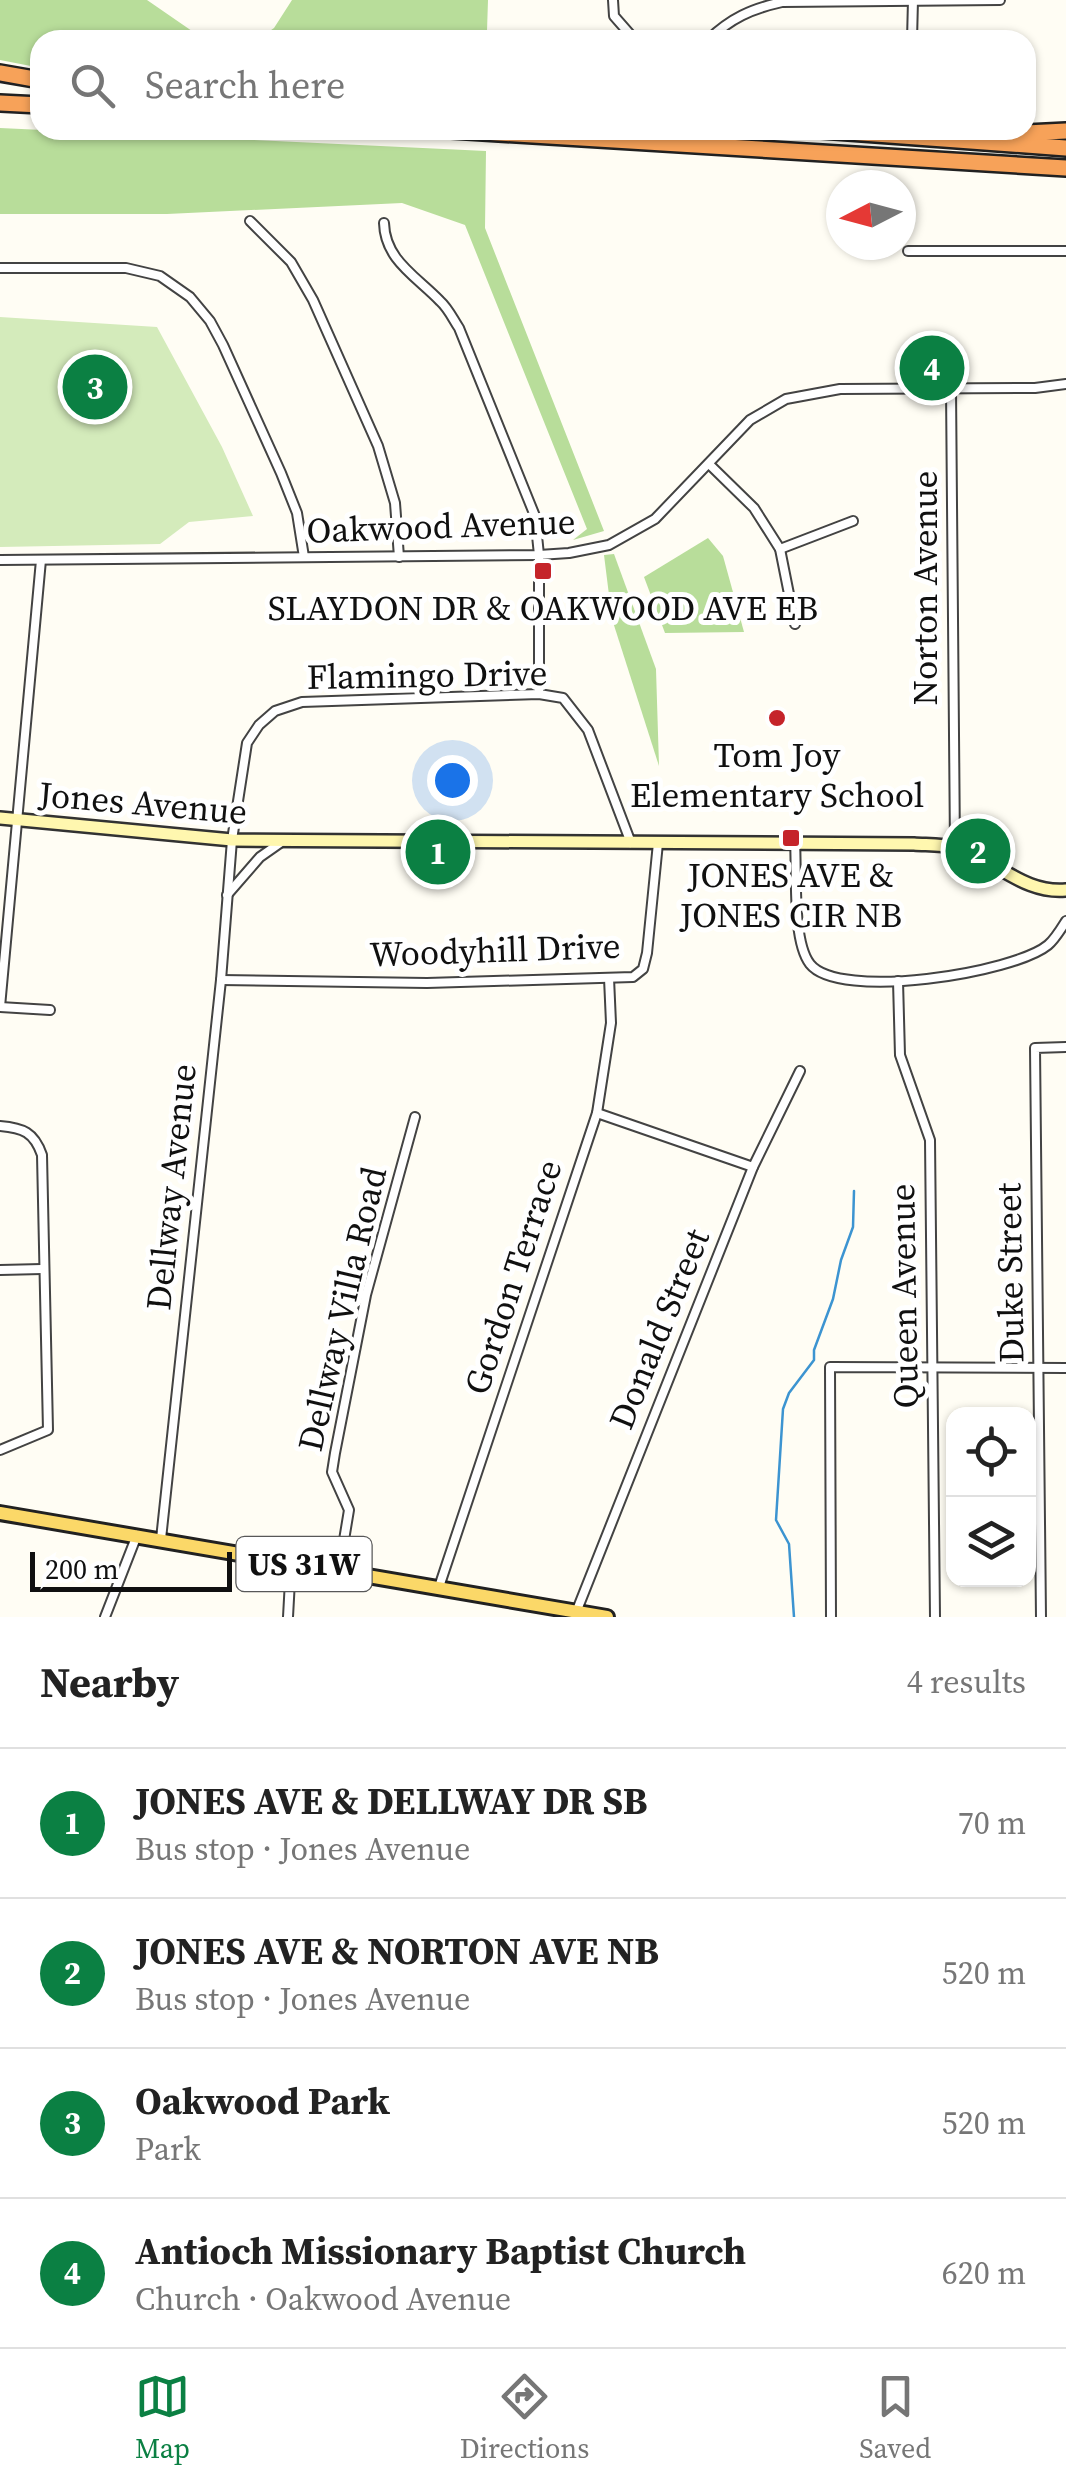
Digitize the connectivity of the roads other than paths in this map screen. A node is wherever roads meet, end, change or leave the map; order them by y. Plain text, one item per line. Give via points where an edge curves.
1 (613, 0) edge
2 (913, 0) edge
3 (1000, 0) edge
4 (626, 30) edge
5 (719, 30) edge
6 (912, 30) edge
7 (0, 76) edge
8 (30, 80) edge
9 (0, 106) edge
10 (30, 108) edge
11 (1066, 131) edge
12 (1036, 132) edge
13 (613, 140) edge
14 (981, 140) edge
15 (1066, 148) edge
16 (1066, 168) edge
17 (250, 220) dead end
18 (384, 223) dead end
19 (916, 251) edge
20 (1066, 251) edge
21 (0, 268) edge
22 (1066, 384) edge
23 (951, 388) junction
24 (709, 464) junction
25 (853, 522) dead end
26 (780, 548) junction
27 (539, 555) junction
28 (304, 557) junction
29 (399, 557) junction
30 (0, 560) edge
31 (41, 560) junction
32 (795, 624) dead end
33 (540, 694) junction
34 (0, 818) edge
35 (17, 820) junction
36 (232, 840) junction
37 (282, 842) junction
38 (795, 842) junction
39 (631, 843) junction
40 (658, 843) junction
41 (955, 848) junction
42 (1066, 890) edge
43 (227, 896) junction
44 (1066, 920) edge
45 (609, 978) junction
46 (221, 980) junction
47 (898, 981) junction
48 (0, 1006) edge
49 (50, 1010) dead end
50 (1066, 1046) edge
51 (800, 1071) dead end
52 (597, 1112) junction
53 (415, 1117) dead end
54 (0, 1126) edge
55 (753, 1167) junction
56 (42, 1269) junction
57 (0, 1270) edge
58 (933, 1367) junction
59 (1066, 1368) edge
60 (1038, 1369) junction
61 (0, 1450) edge
62 (0, 1513) edge
63 (137, 1536) junction
64 (161, 1539) junction
65 (291, 1562) junction
66 (339, 1570) junction
67 (439, 1587) junction
68 (577, 1610) junction
69 (105, 1617) edge
70 (288, 1617) edge
71 (607, 1617) edge
72 (831, 1617) edge
73 (935, 1617) edge
74 (1040, 1617) edge

1 - 4 street via 614,16
2 - 3 street
2 - 5 street via 782,2 740,15
2 - 6 street
7 - 8 highway
9 - 10 highway
11 - 12 highway
13 - 16 highway
14 - 15 highway
17 - 29 street via 291,262 313,300 378,446 394,503
18 - 27 street via 392,255 444,304 461,332 536,516
19 - 20 street
21 - 28 street via 126,268 160,276 190,297 223,345 281,473
22 - 23 street, Oakwood Avenue
23 - 24 street, Oakwood Avenue via 840,388 786,399 750,420
23 - 41 street, Norton Avenue
24 - 26 street via 754,508
24 - 27 street, Oakwood Avenue via 655,519 629,534 591,550
25 - 26 street
26 - 32 street
27 - 29 street, Oakwood Avenue
27 - 33 street
28 - 29 street, Oakwood Avenue
28 - 31 street, Oakwood Avenue
30 - 31 street, Oakwood Avenue
31 - 35 street
33 - 36 street, Flamingo Drive via 302,702 276,710 247,744
33 - 39 street, Flamingo Drive via 564,698 588,730
34 - 35 street, Jones Avenue
35 - 36 street, Jones Avenue
35 - 48 street
36 - 37 street, Jones Avenue
36 - 43 street, Dellway Avenue
37 - 39 street, Jones Avenue
37 - 43 street, Jones Avenue
38 - 40 street, Jones Avenue
38 - 41 street, Jones Avenue
38 - 47 street via 801,944 812,967 844,980
39 - 40 street, Jones Avenue
40 - 45 street, Woodyhill Drive via 642,970
41 - 42 street, Jones Avenue via 1029,886
43 - 46 street, Dellway Avenue
44 - 47 street via 1047,946 1012,962
45 - 46 street, Woodyhill Drive
45 - 52 street, Gordon Terrace via 611,1022
46 - 64 street, Dellway Avenue
47 - 58 street, Queen Avenue via 900,1055 930,1140
48 - 49 street
50 - 60 street, Duke Street via 1035,1048
51 - 55 street, Donald Street
52 - 55 street
52 - 67 street, Gordon Terrace
53 - 66 street, Dellway Villa Road via 366,1295 335,1453 332,1472 349,1510
54 - 56 street via 22,1128 42,1155
55 - 68 street, Donald Street
56 - 57 street
56 - 61 street via 48,1430
58 - 60 street
58 - 72 street via 830,1367
58 - 73 street, Queen Avenue
59 - 60 street
60 - 74 street, Duke Street
62 - 63 main road, US 31W
63 - 64 main road, US 31W
63 - 69 street
64 - 65 main road, US 31W
65 - 66 main road, US 31W
65 - 70 street
66 - 67 main road, US 31W
67 - 68 main road, US 31W
68 - 71 main road, US 31W

